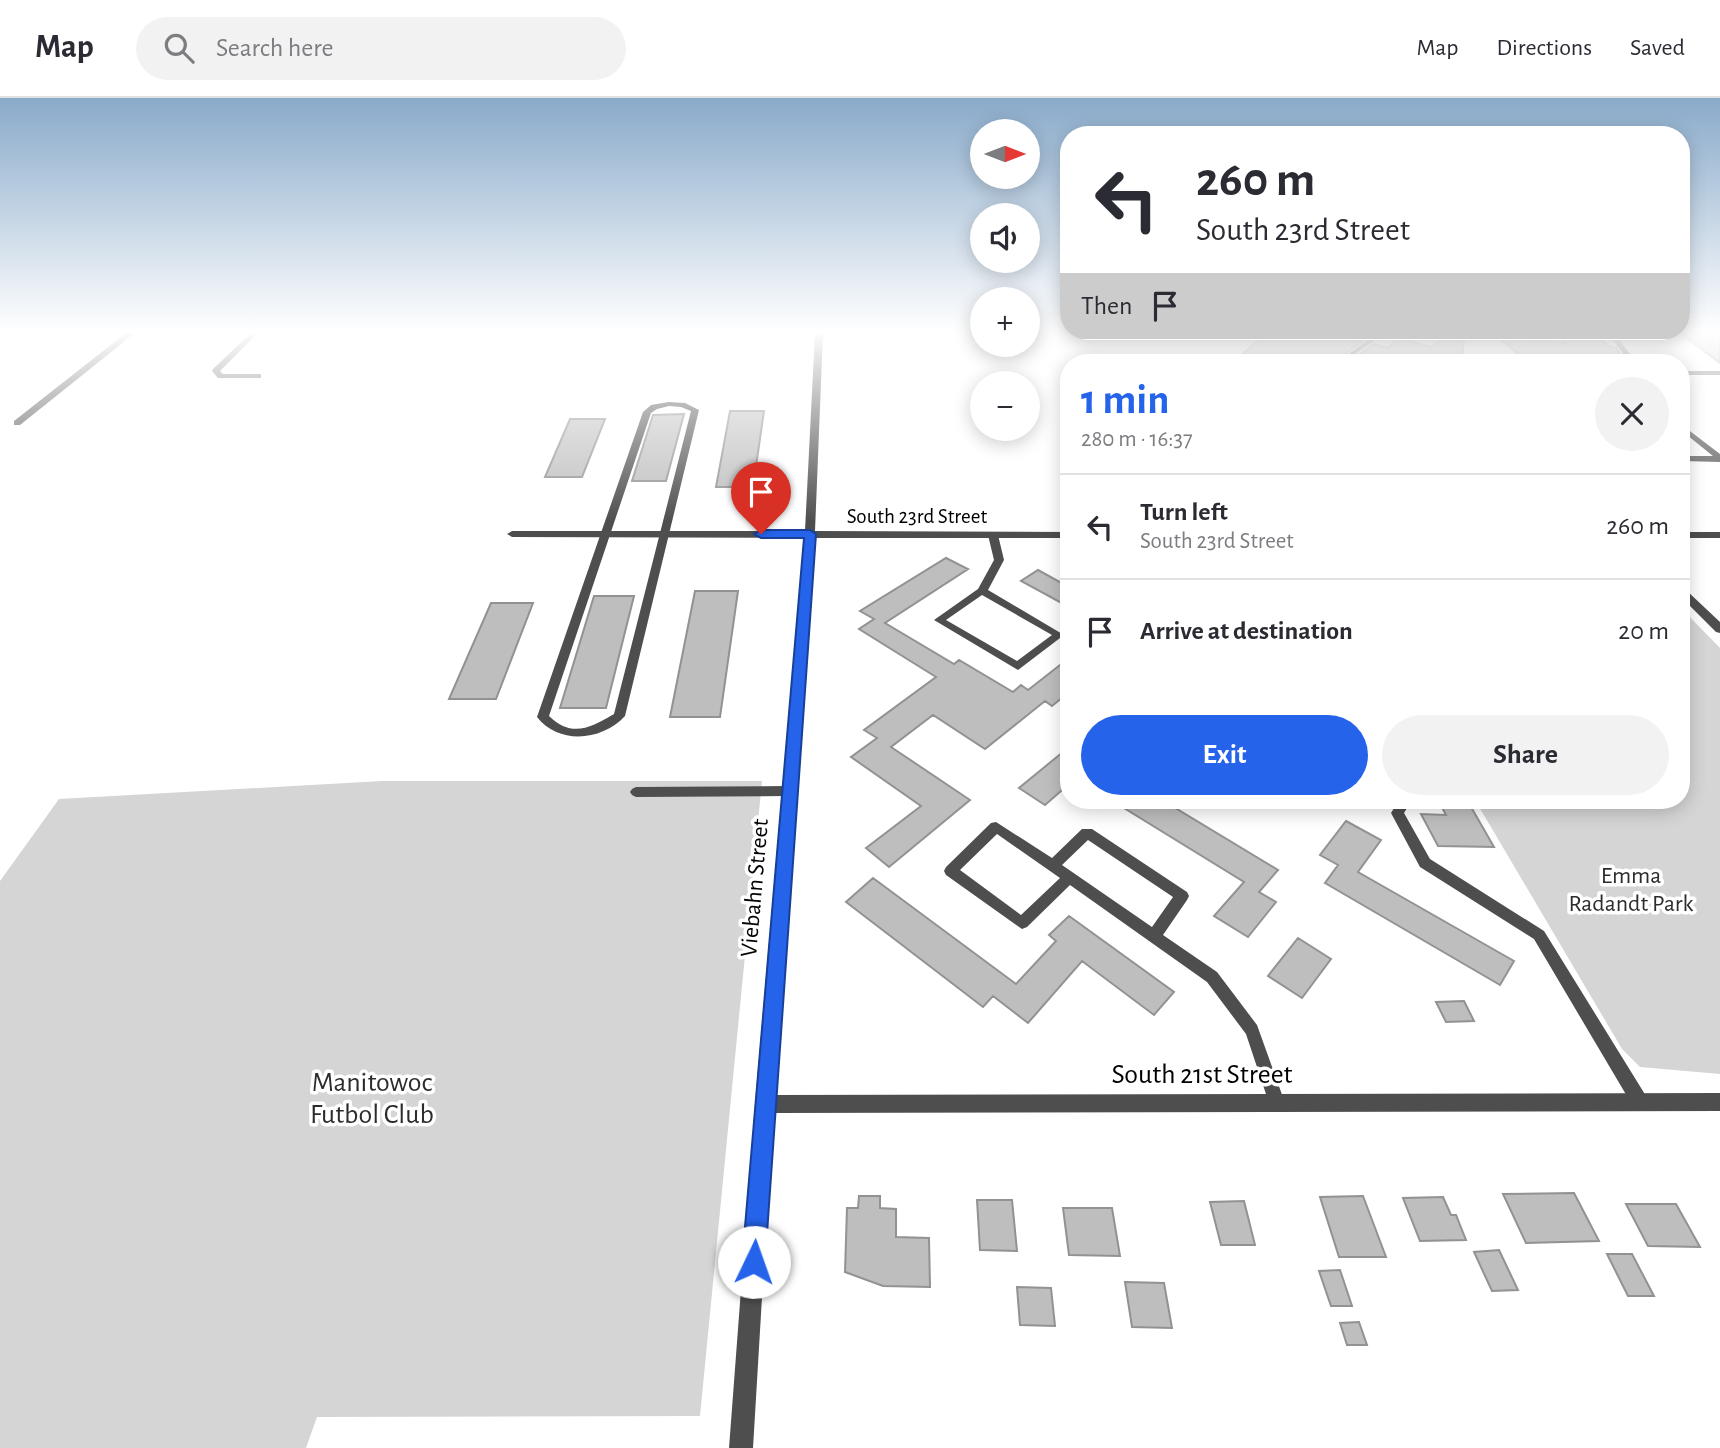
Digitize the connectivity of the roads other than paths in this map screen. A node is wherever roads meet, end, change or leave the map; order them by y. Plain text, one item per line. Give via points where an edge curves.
1 (51, 396) edge
2 (816, 396) edge
3 (17, 423) dead end
4 (1690, 435) edge
5 (1690, 459) edge
6 (1720, 459) edge
7 (512, 534) dead end
8 (606, 534) junction
9 (662, 534) junction
10 (810, 534) junction
11 (993, 535) junction
12 (1060, 535) edge
13 (1690, 535) edge
14 (1720, 535) edge
15 (982, 591) junction
16 (1690, 600) edge
17 (1720, 629) edge
18 (789, 791) junction
19 (636, 792) dead end
20 (1399, 809) edge
21 (1052, 866) junction
22 (1069, 877) junction
23 (1154, 936) junction
24 (1640, 1102) junction
25 (1720, 1102) edge
26 (1276, 1103) junction
27 (764, 1104) junction
28 (741, 1448) edge

1 - 3 street
2 - 10 street, Viebahn Street
4 - 6 lane
5 - 6 lane
7 - 8 street, South 23rd Street
8 - 9 street, South 23rd Street
8 - 9 lane via 647,412 654,407 682,405 695,410
8 - 9 lane via 544,717 554,729 575,734 597,729 619,716
9 - 10 street, South 23rd Street
10 - 11 street, South 23rd Street
10 - 18 street, Viebahn Street
11 - 12 street, South 23rd Street
11 - 15 lane via 999,560
13 - 14 street
15 - 15 lane via 939,620 1018,666 1059,635
16 - 17 street
18 - 19 lane
18 - 27 street, Viebahn Street
20 - 24 lane via 1396,813 1425,863 1539,935
21 - 22 lane
21 - 22 lane via 996,827 951,871 1022,923
21 - 23 lane via 1087,833 1182,896
22 - 23 lane
23 - 26 lane via 1212,977 1252,1030
24 - 25 street, South 21st Street
24 - 26 street, South 21st Street
26 - 27 street, South 21st Street
27 - 28 street, Viebahn Street

